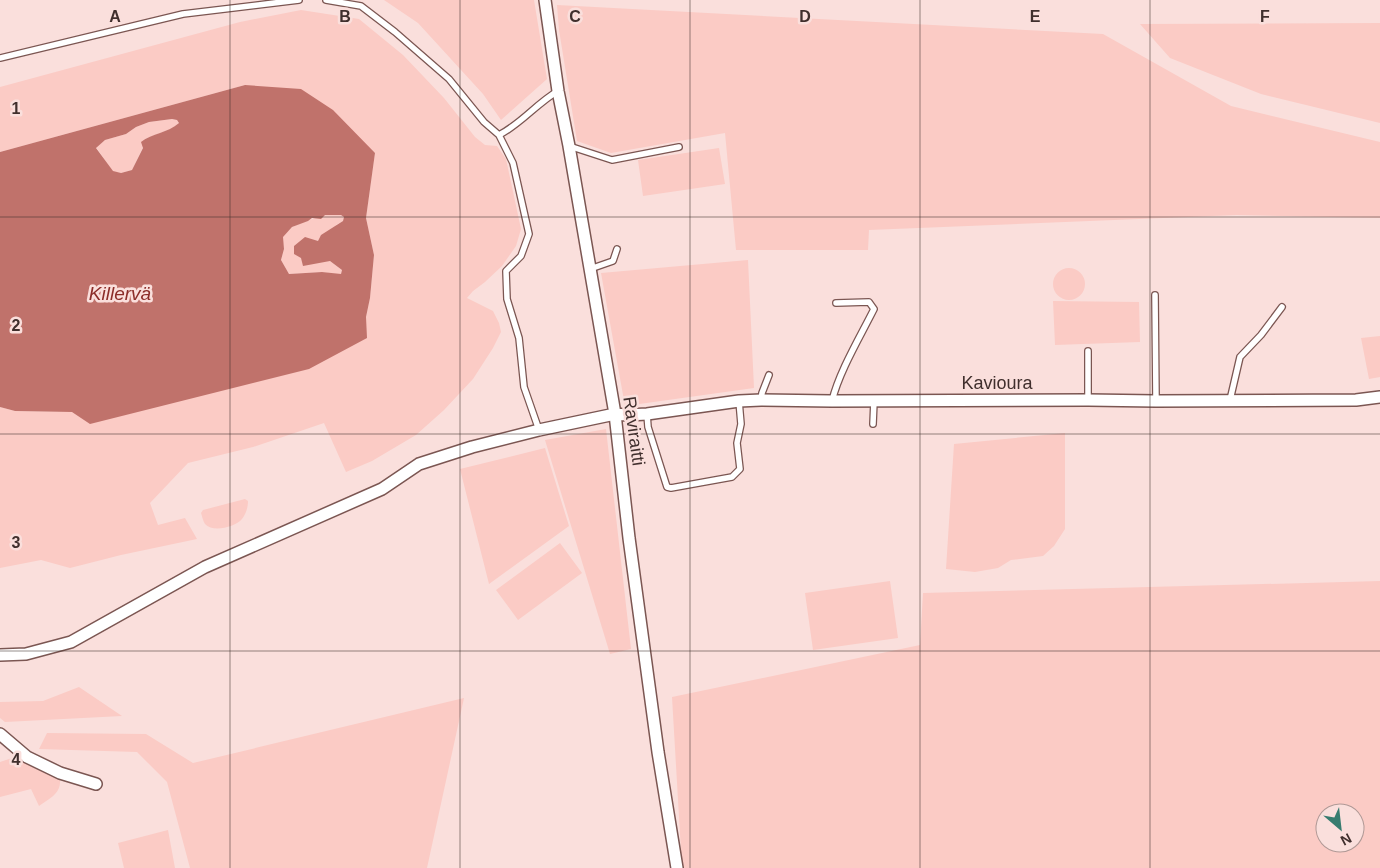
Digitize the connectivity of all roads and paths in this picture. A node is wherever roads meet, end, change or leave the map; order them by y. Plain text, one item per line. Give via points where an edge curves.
1 (300, 0) edge
2 (326, 0) edge
3 (544, 0) edge
4 (0, 58) edge
5 (558, 91) junction
6 (499, 135) junction
7 (570, 146) junction
8 (679, 147) dead end
9 (617, 249) dead end
10 (590, 269) junction
11 (1155, 296) dead end
12 (836, 302) dead end
13 (1282, 307) dead end
14 (1088, 351) dead end
15 (769, 375) dead end
16 (1380, 397) edge
17 (739, 400) junction
18 (761, 400) junction
19 (1088, 400) junction
20 (1230, 400) junction
21 (874, 401) junction
22 (1156, 401) junction
23 (832, 402) junction
24 (615, 414) junction
25 (647, 414) junction
26 (873, 424) dead end
27 (539, 430) junction
28 (0, 655) edge
29 (2, 738) edge
30 (96, 784) dead end
31 (676, 868) edge

1 - 4 lane via 183,14
2 - 6 lane via 361,6 395,32 449,79 484,122
3 - 5 street, Raviraitti
5 - 6 lane
5 - 7 street, Raviraitti
6 - 27 lane via 513,163 529,234 521,256 506,271 507,299 519,338 524,387
7 - 8 lane via 612,160
7 - 10 street, Raviraitti
9 - 10 lane via 613,261
10 - 24 street, Raviraitti
11 - 22 lane
12 - 23 lane via 869,302 874,309 834,390
13 - 20 lane via 1240,357
14 - 19 lane
15 - 18 lane
16 - 20 street, Kavioura via 1356,400
17 - 18 street, Kavioura
17 - 25 street, Kavioura
17 - 25 lane via 741,424 737,443 740,469 732,478 671,488 667,487
18 - 23 street, Kavioura
19 - 21 street, Kavioura
19 - 22 street, Kavioura
20 - 22 street, Kavioura
21 - 23 street, Kavioura
21 - 26 lane
24 - 25 street, Kavioura
24 - 27 street, Kavioura
24 - 31 street, Raviraitti via 656,742
27 - 28 street, Kavioura via 418,464 382,489 205,567 71,642 26,654
29 - 30 street via 27,757 60,773

